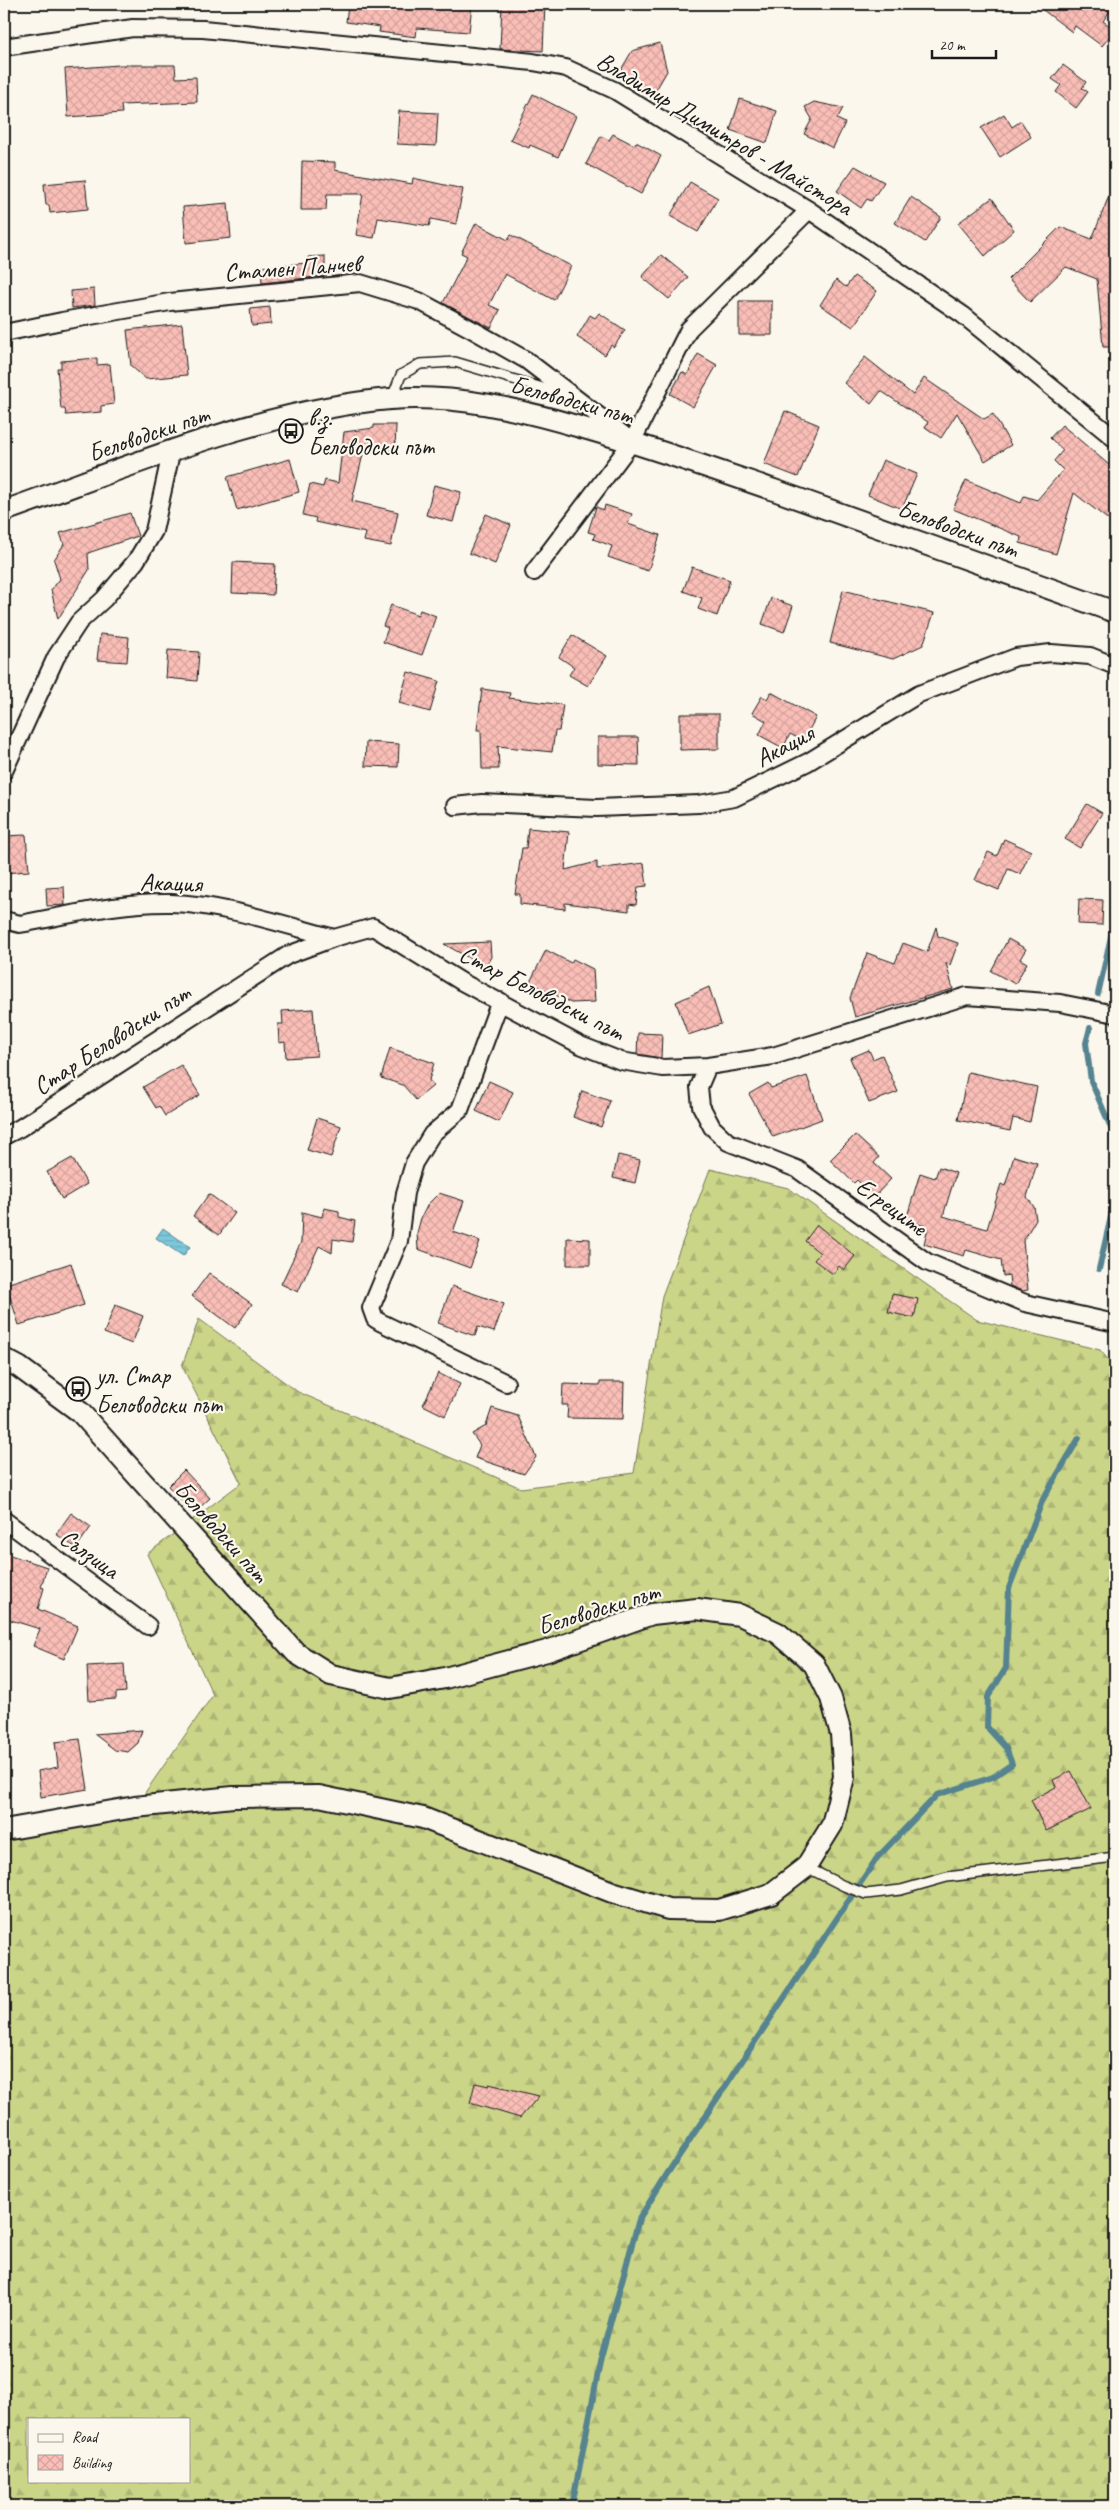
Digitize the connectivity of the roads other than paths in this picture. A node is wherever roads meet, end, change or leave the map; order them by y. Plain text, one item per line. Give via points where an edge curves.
1 (4, 47) edge
2 (809, 210) junction
3 (4, 334) edge
4 (577, 398) junction
5 (392, 399) junction
6 (1115, 439) edge
7 (632, 442) junction
8 (170, 453) junction
9 (4, 511) edge
10 (534, 572) dead end
11 (1115, 612) edge
12 (1115, 666) edge
13 (4, 771) edge
14 (455, 806) dead end
15 (4, 920) edge
16 (334, 938) junction
17 (500, 1001) junction
18 (1115, 1014) edge
19 (708, 1066) junction
20 (4, 1136) edge
21 (1115, 1323) edge
22 (4, 1359) edge
23 (506, 1383) dead end
24 (4, 1520) edge
25 (148, 1626) dead end
26 (4, 1830) edge
27 (1115, 1857) edge
28 (806, 1867) junction

1 - 2 street, Владимир Димитров - Майстора via 133,28 203,29 566,68 614,90
2 - 6 street, Владимир Димитров - Майстора via 963,315
2 - 7 street via 689,329
3 - 4 street, Стамен Панчев via 170,302 360,282 419,301 474,330 526,360
4 - 5 lane via 456,362 420,364 407,371 401,375
4 - 7 street, Стамен Панчев
5 - 7 street, Беловодски път via 449,399 490,404
5 - 8 street, Беловодски път via 325,407 243,428
7 - 10 street
7 - 11 street, Беловодски път
8 - 9 street, Беловодски път
8 - 13 street via 154,530 136,561 104,599 79,622 56,658
12 - 14 street, Акация via 1090,656 1051,653 1016,657 918,694 808,762 734,798 699,804 606,808 482,803
15 - 16 street, Акация via 20,924 126,906 172,903 224,911
16 - 17 street, Стар Беловодски път via 373,927 462,982
16 - 20 street, Стар Беловодски път via 288,955
17 - 19 street, Стар Беловодски път via 580,1045 621,1061 663,1068
17 - 23 street via 460,1110 432,1134 414,1163 405,1193 399,1242 371,1308 375,1319 380,1322
18 - 19 street, Стар Беловодски път via 1060,1003 966,996 773,1056
19 - 21 street, Егреците via 699,1086 701,1106 712,1127 728,1142 797,1169 927,1262 1025,1303
22 - 28 street, Беловодски път via 80,1412 296,1653 331,1676 390,1688 446,1678 547,1651 652,1614 697,1609 740,1615 778,1633 814,1664 830,1698 841,1734 844,1778 832,1825
24 - 25 street, Сълзица
26 - 28 street, Беловодски път via 135,1807 233,1797 318,1796 423,1818 612,1892 668,1909 719,1910 736,1905 771,1894
27 - 28 lane via 947,1877 901,1890 866,1894

